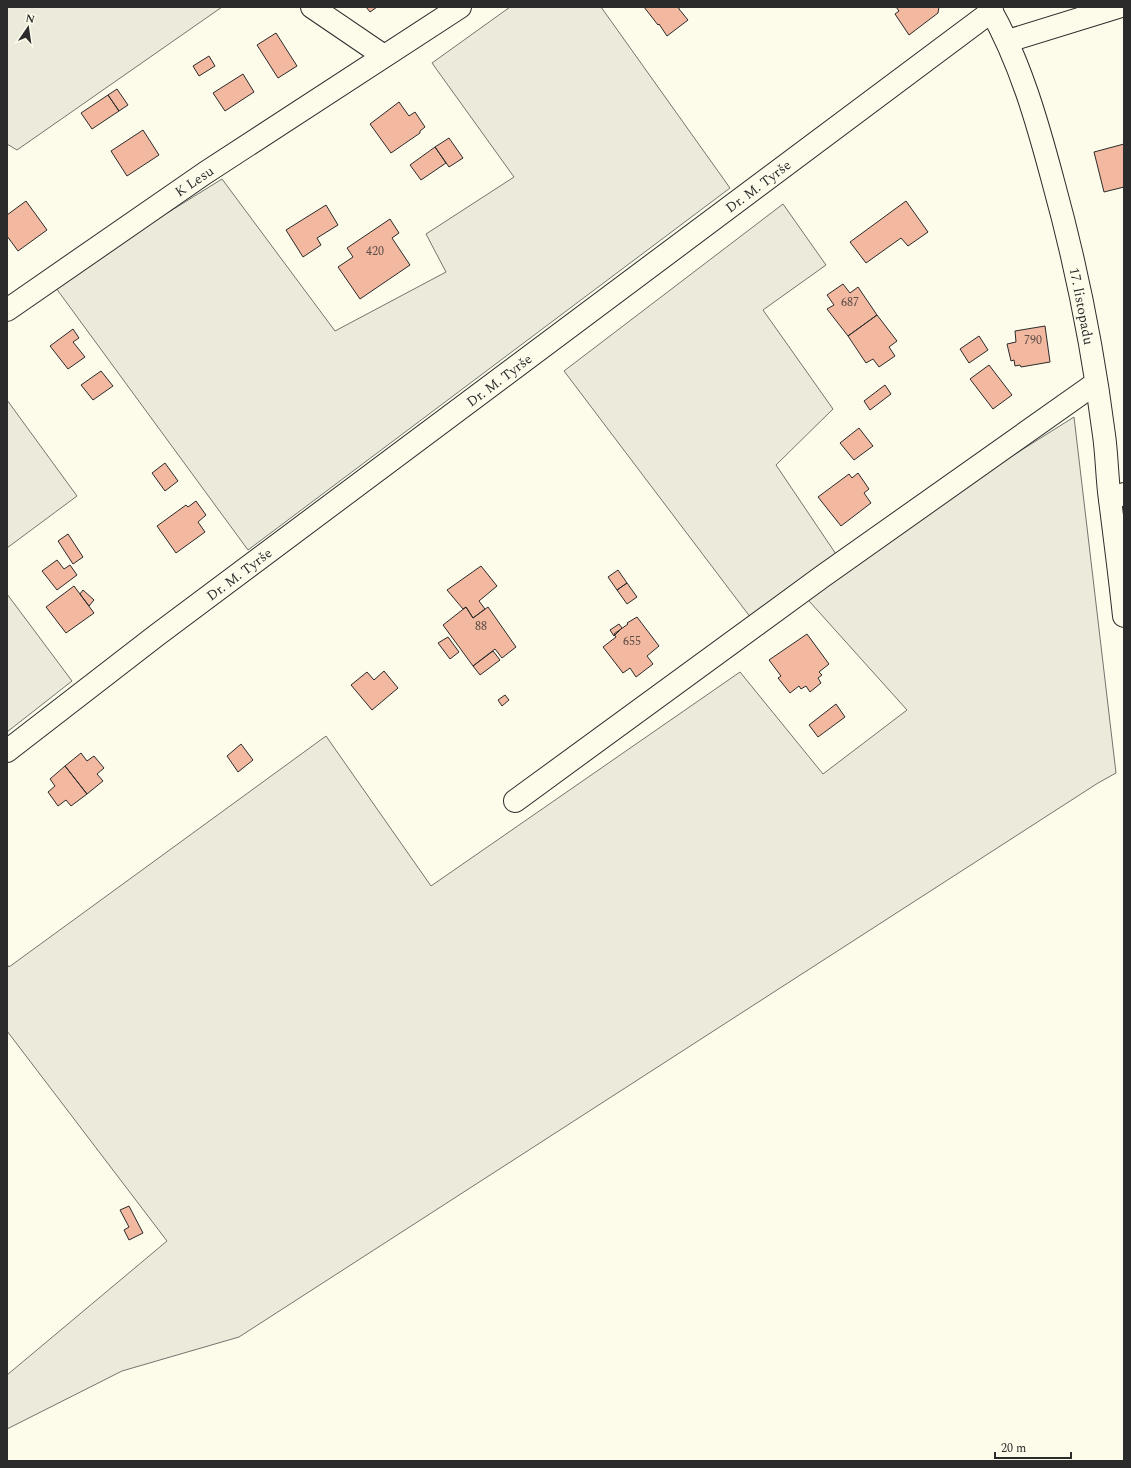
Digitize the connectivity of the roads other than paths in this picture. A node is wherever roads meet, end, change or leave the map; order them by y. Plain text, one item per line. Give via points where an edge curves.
1 (312, 7) edge
2 (460, 7) edge
3 (1118, 7) edge
4 (990, 9) edge
5 (1008, 41) junction
6 (384, 56) junction
7 (7, 310) edge
8 (1096, 383) junction
9 (1117, 496) edge
10 (1124, 616) edge
11 (7, 751) edge
12 (515, 801) dead end

1 - 6 street
2 - 6 street, K Lesu
3 - 5 street
4 - 5 street, 17. listopadu
4 - 11 street, Dr. M. Tyrše
5 - 8 street, 17. listopadu via 1033,106 1064,222
6 - 7 street, K Lesu via 205,172
8 - 9 street, 17. listopadu
8 - 12 street via 823,576
9 - 10 street, 17. listopadu via 1118,558

